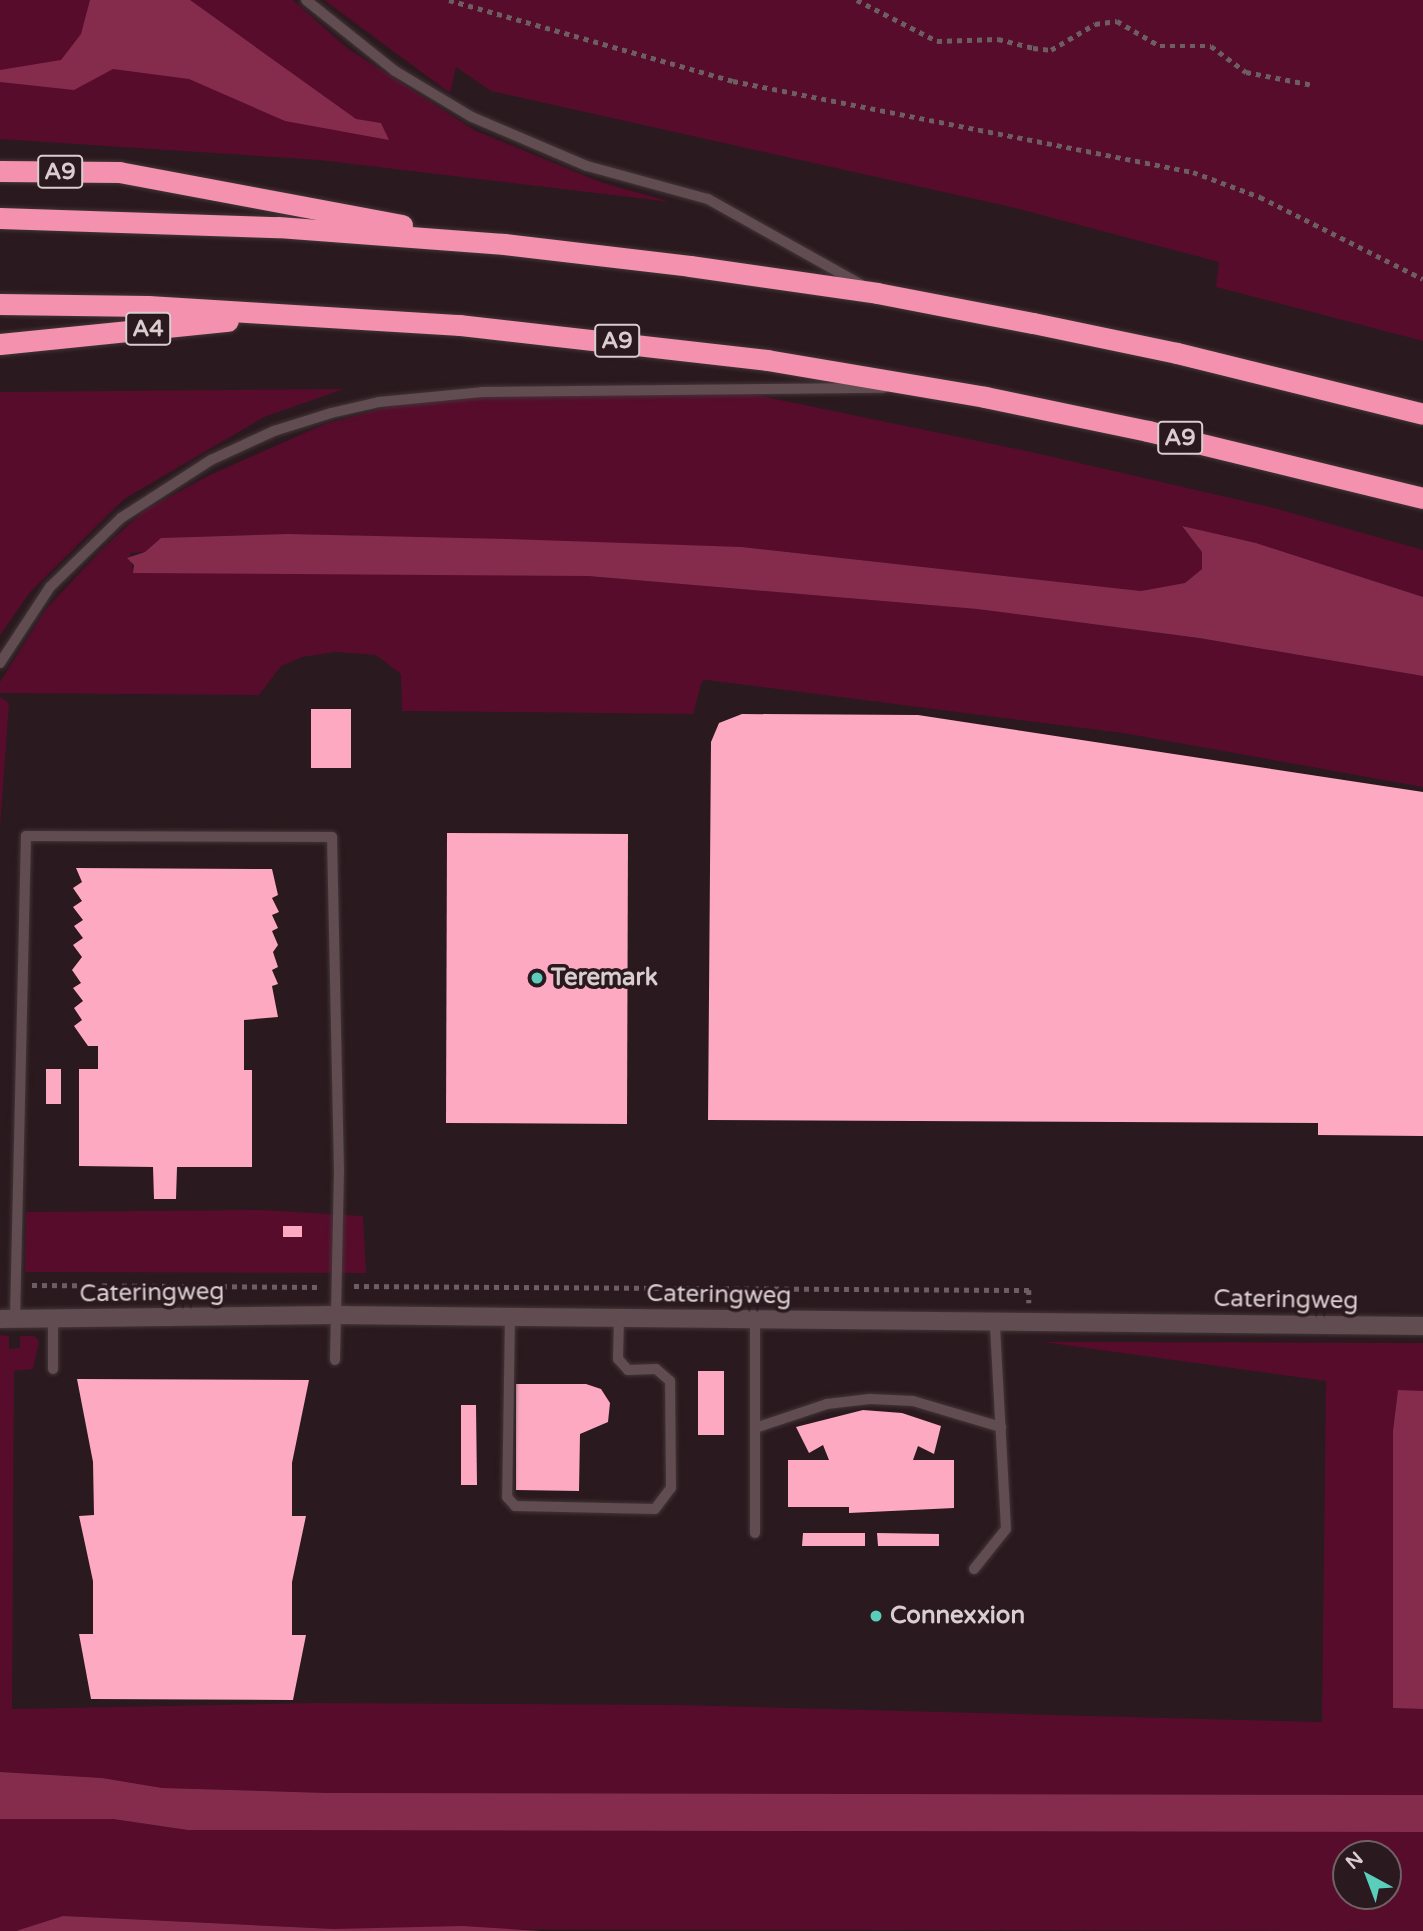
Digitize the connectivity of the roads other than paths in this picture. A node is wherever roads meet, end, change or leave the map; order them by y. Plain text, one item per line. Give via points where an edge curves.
1 (306, 0) edge
2 (0, 171) edge
3 (0, 218) edge
4 (504, 244) junction
5 (877, 293) junction
6 (0, 304) edge
7 (296, 314) junction
8 (0, 344) edge
9 (935, 388) junction
10 (1423, 414) edge
11 (1423, 498) edge
12 (0, 663) edge
13 (335, 1315) junction
14 (510, 1316) junction
15 (619, 1318) junction
16 (8, 1319) edge
17 (53, 1319) junction
18 (755, 1320) junction
19 (995, 1323) junction
20 (1423, 1326) edge
21 (335, 1360) dead end
22 (53, 1369) dead end
23 (1001, 1427) junction
24 (755, 1428) junction
25 (755, 1533) dead end
26 (974, 1569) dead end

1 - 5 lane, A9 via 395,71 472,117 555,155 708,199
2 - 4 highway, A9 via 119,172
3 - 4 highway, A9 via 122,219
4 - 5 highway, A9
5 - 10 highway, A9 via 1177,353
6 - 7 highway, A9
7 - 8 highway, A4
7 - 9 highway, A9 via 631,343
9 - 11 highway, A9 via 1149,430
9 - 12 lane, A9 via 482,392 379,402 331,413 211,460 121,518 50,587
13 - 14 street, Cateringweg
13 - 16 lane via 339,1170 332,836 26,836 15,1284
13 - 17 street, Cateringweg
13 - 21 lane
14 - 15 street, Cateringweg
14 - 15 lane via 508,1497 515,1506 655,1509 671,1488 670,1381 656,1369 628,1370 618,1359
15 - 18 street, Cateringweg
16 - 17 street, Cateringweg
17 - 22 lane
18 - 19 street, Cateringweg
18 - 24 lane
19 - 20 street, Cateringweg
19 - 23 lane
23 - 24 lane via 913,1401 870,1399 827,1404
23 - 26 lane via 1006,1529
24 - 25 lane

